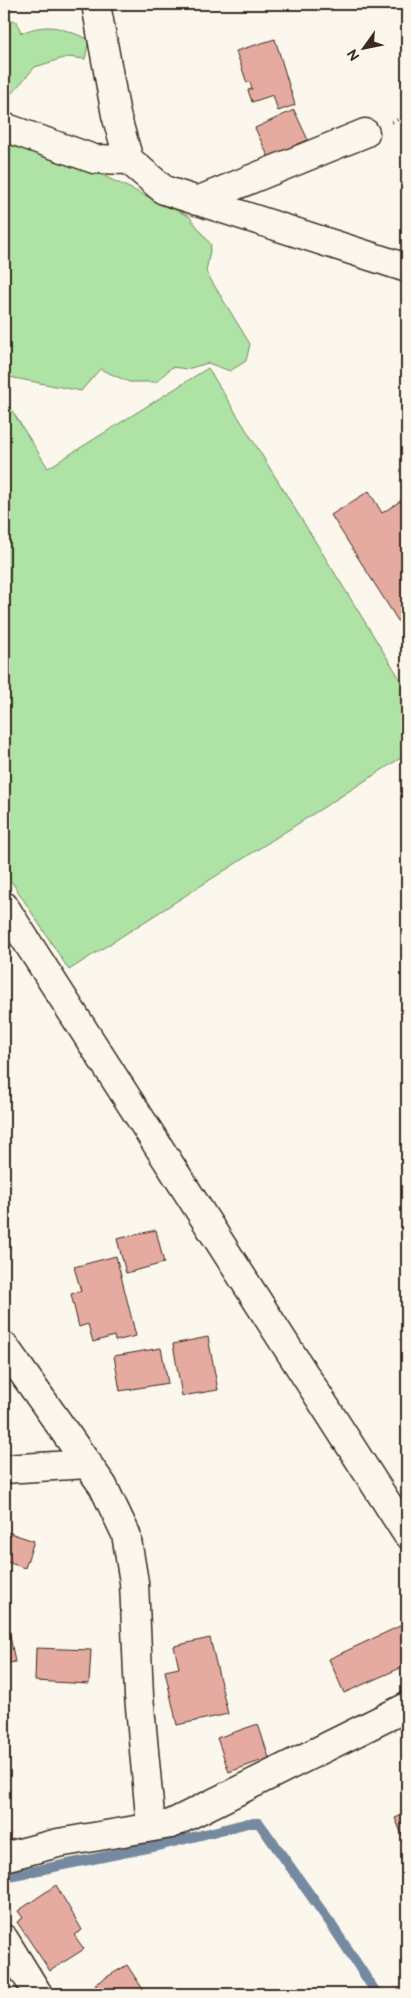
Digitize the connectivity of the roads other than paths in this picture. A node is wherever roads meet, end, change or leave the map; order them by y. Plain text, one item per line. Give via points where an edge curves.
1 (96, 4) edge
2 (4, 127) edge
3 (365, 133) dead end
4 (129, 160) junction
5 (197, 201) junction
6 (407, 268) edge
7 (4, 906) edge
8 (4, 1346) edge
9 (88, 1464) junction
10 (4, 1469) edge
11 (407, 1534) edge
12 (407, 1707) edge
13 (150, 1827) junction
14 (4, 1857) edge
15 (4, 1938) edge
16 (38, 1994) edge

1 - 4 street via 116,115
2 - 4 street via 94,159
3 - 5 street
4 - 5 street via 164,190
5 - 6 street
7 - 11 street
8 - 9 street
9 - 10 street
9 - 13 street via 103,1486 126,1534 134,1582
12 - 13 street via 171,1824
13 - 14 street via 58,1843
15 - 16 street

